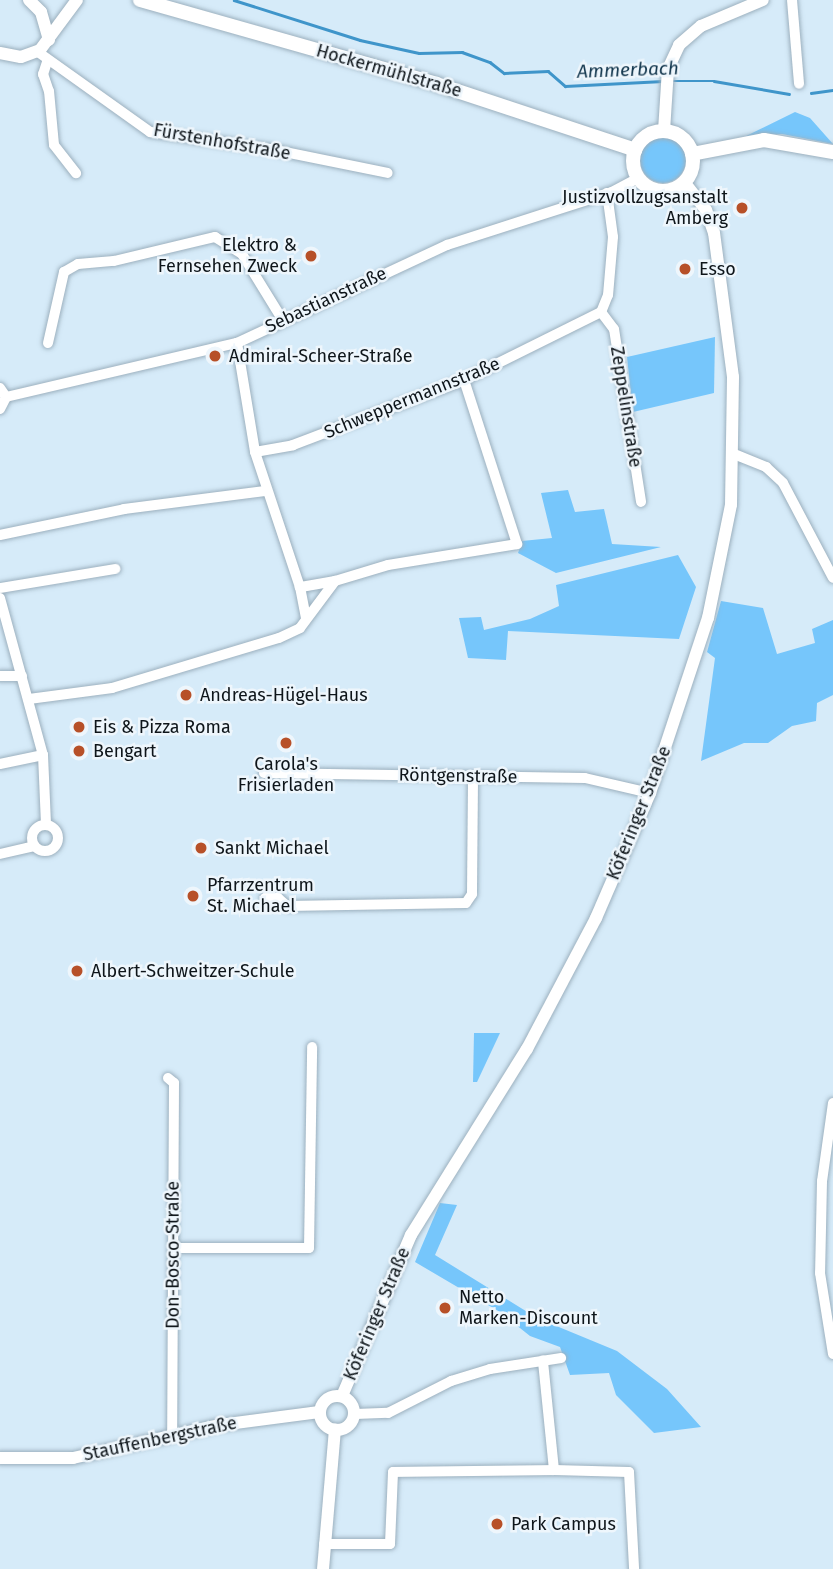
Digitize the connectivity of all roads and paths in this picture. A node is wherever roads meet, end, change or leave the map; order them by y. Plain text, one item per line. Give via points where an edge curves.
1 (29, 0) edge
2 (77, 0) edge
3 (143, 0) edge
4 (763, 0) edge
5 (792, 0) edge
6 (49, 40) junction
7 (0, 53) edge
8 (42, 57) junction
9 (799, 84) dead end
10 (664, 131) junction
11 (635, 150) junction
12 (833, 152) edge
13 (692, 154) junction
14 (76, 173) dead end
15 (388, 173) dead end
16 (638, 178) junction
17 (684, 182) junction
18 (607, 193) junction
19 (601, 312) junction
20 (282, 319) junction
21 (48, 342) dead end
22 (237, 343) junction
23 (464, 380) junction
24 (3, 393) edge
25 (0, 409) edge
26 (255, 452) junction
27 (734, 454) junction
28 (265, 491) junction
29 (641, 502) dead end
30 (0, 535) edge
31 (115, 569) dead end
32 (833, 578) edge
33 (335, 581) junction
34 (300, 587) junction
35 (0, 589) edge
36 (0, 598) edge
37 (306, 617) junction
38 (0, 676) edge
39 (22, 676) junction
40 (29, 699) junction
41 (43, 755) junction
42 (0, 764) edge
43 (264, 773) dead end
44 (473, 776) junction
45 (650, 793) junction
46 (46, 825) junction
47 (34, 846) junction
48 (0, 854) edge
49 (265, 898) dead end
50 (312, 1048) dead end
51 (168, 1078) dead end
52 (833, 1103) edge
53 (173, 1248) junction
54 (833, 1354) edge
55 (561, 1358) dead end
56 (543, 1361) junction
57 (342, 1396) junction
58 (319, 1412) junction
59 (355, 1413) junction
60 (335, 1430) junction
61 (172, 1436) junction
62 (0, 1458) edge
63 (554, 1470) junction
64 (324, 1544) junction
65 (323, 1569) edge
66 (634, 1569) edge

1 - 6 street via 41,12
2 - 6 street
3 - 11 main road, Hockermühlstraße via 436,84
4 - 10 street via 694,31 679,45 668,69
5 - 9 street
6 - 8 street
7 - 8 street
8 - 14 street via 54,145
8 - 15 street, Fürstenhofstraße via 102,94 150,132 270,149
10 - 11 main road via 649,134
10 - 13 main road via 682,138
11 - 16 main road
12 - 13 main road via 764,140
13 - 17 main road
16 - 17 main road via 662,191
16 - 18 street, Sebastianstraße
17 - 27 street, Köferinger Straße via 706,211 719,255 731,340
18 - 19 street via 613,237 608,295
18 - 20 street, Sebastianstraße via 471,236
19 - 23 street, Schweppermannstraße
19 - 29 street, Zeppelinstraße via 614,329
20 - 21 street via 242,254 215,237 114,261 78,264 64,272
20 - 22 street, Sebastianstraße
22 - 24 street, Sebastianstraße
22 - 26 street
23 - 26 street, Schweppermannstraße via 293,445
23 - 33 street via 498,475 514,546 388,565
24 - 25 street
26 - 28 street
27 - 32 street via 766,467 783,483
27 - 45 street, Köferinger Straße via 719,576
28 - 30 street via 124,509
28 - 34 street
31 - 35 street
33 - 34 street
33 - 37 street
34 - 37 street
36 - 39 street
37 - 40 street via 300,628 279,638 202,662 112,688
38 - 39 street
39 - 40 street
40 - 41 street
41 - 42 street
41 - 46 street
43 - 44 street, Röntgenstraße
44 - 45 street, Röntgenstraße via 585,778
44 - 49 street via 472,894 466,903 287,906 278,898
45 - 57 street, Köferinger Straße via 596,918 527,1049 411,1235
46 - 47 street via 34,831
46 - 47 street via 57,831 58,843 47,852
47 - 48 street
50 - 53 street via 309,1248
51 - 53 street, Don-Bosco-Straße via 174,1083
52 - 54 street via 822,1181 820,1273
53 - 61 street, Don-Bosco-Straße
55 - 56 street
56 - 59 street via 489,1368 451,1381 388,1413
56 - 63 street
57 - 58 street via 326,1399
57 - 59 street
58 - 60 street via 322,1422
58 - 61 street, Stauffenbergstraße via 264,1417
59 - 60 street via 350,1424
60 - 64 street
61 - 62 street, Stauffenbergstraße via 73,1458
63 - 64 street via 393,1472 390,1544
63 - 66 street via 629,1472
64 - 65 street

